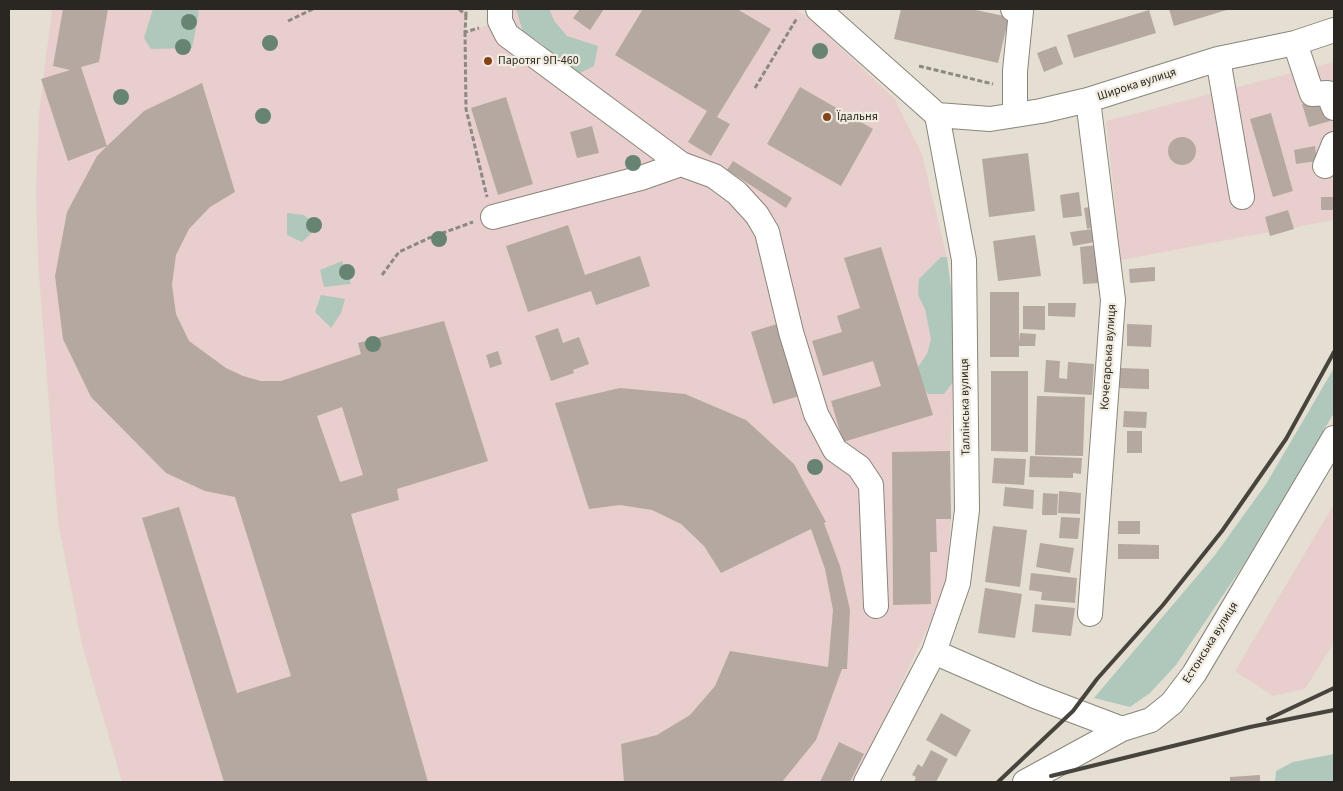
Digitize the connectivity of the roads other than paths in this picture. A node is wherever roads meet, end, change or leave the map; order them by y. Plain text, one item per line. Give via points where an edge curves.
1 (500, 9) edge
2 (1021, 9) edge
3 (808, 13) edge
4 (1334, 30) edge
5 (1295, 42) junction
6 (1218, 59) junction
7 (1088, 100) junction
8 (1334, 108) edge
9 (936, 115) junction
10 (1015, 115) junction
11 (1334, 144) edge
12 (681, 164) junction
13 (1325, 166) dead end
14 (1242, 197) dead end
15 (492, 217) road end
16 (1334, 438) edge
17 (876, 606) dead end
18 (1090, 614) dead end
19 (934, 652) junction
20 (1122, 729) junction
21 (866, 782) edge
22 (1025, 782) edge

1 - 12 street via 500,21 506,35
2 - 10 street
3 - 9 street
4 - 5 street, Широка вулиця
5 - 6 street, Широка вулиця
5 - 8 street via 1312,94 1328,93
6 - 7 street, Широка вулиця
6 - 14 street
7 - 10 street, Широка вулиця
7 - 18 street, Кочегарська вулиця via 1113,300
9 - 10 street, Широка вулиця via 990,120
9 - 19 street, Таллінська вулиця via 964,260 967,510 958,584
11 - 13 street
12 - 15 street via 641,178
12 - 17 street via 714,176 737,194 757,215 767,232 791,332 816,414 835,450 859,467 871,485
16 - 20 street, Естонська вулиця via 1194,674 1172,703 1151,720
19 - 20 street
19 - 21 street
20 - 22 street, Естонська вулиця

